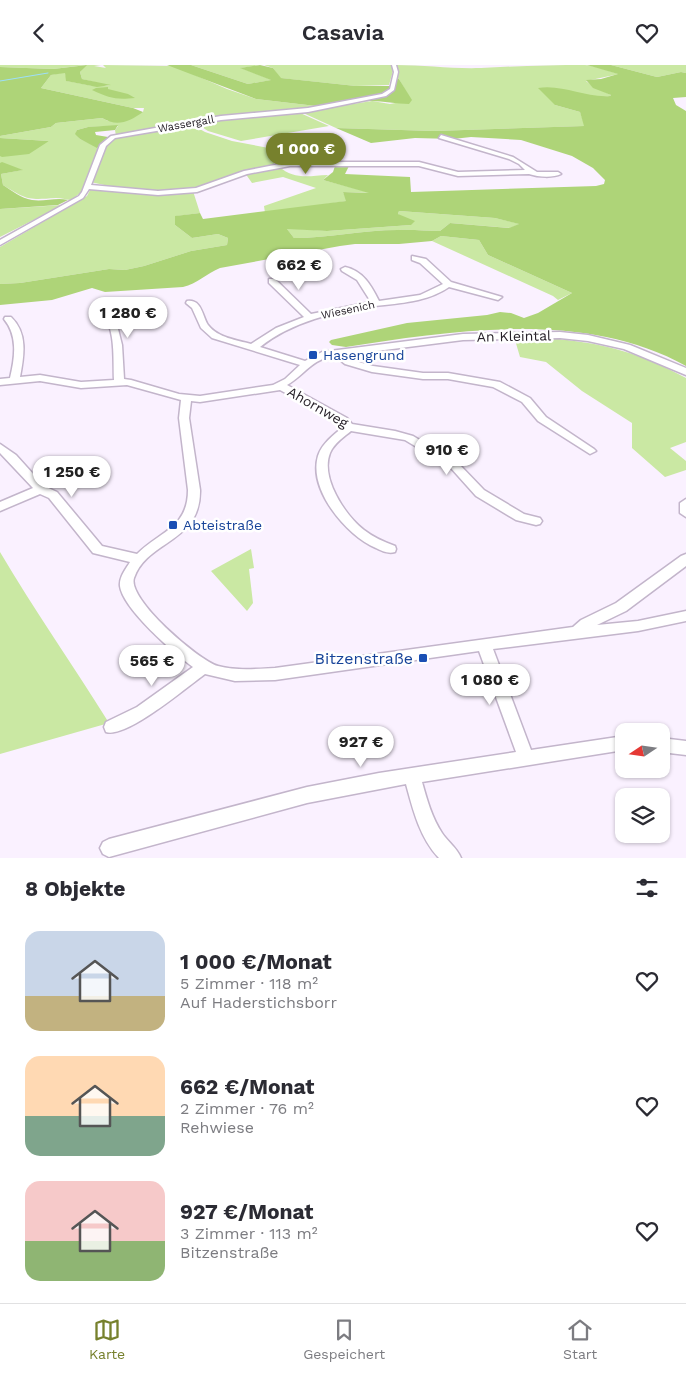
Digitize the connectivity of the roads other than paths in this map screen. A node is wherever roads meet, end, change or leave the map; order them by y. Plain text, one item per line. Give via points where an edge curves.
1 (394, 65) edge
2 (441, 137) dead end
3 (530, 172) junction
4 (558, 174) dead end
5 (86, 187) junction
6 (0, 243) edge
7 (415, 259) dead end
8 (345, 269) dead end
9 (272, 281) dead end
10 (448, 284) junction
11 (498, 297) dead end
12 (190, 303) dead end
13 (376, 304) junction
14 (106, 313) dead end
15 (310, 318) junction
16 (8, 319) dead end
17 (252, 348) junction
18 (337, 353) junction
19 (306, 364) junction
20 (686, 372) edge
21 (15, 380) junction
22 (0, 382) edge
23 (119, 382) junction
24 (281, 386) junction
25 (187, 399) junction
26 (349, 427) junction
27 (0, 447) edge
28 (590, 451) dead end
29 (40, 489) junction
30 (686, 503) edge
31 (0, 507) edge
32 (686, 513) edge
33 (536, 521) dead end
34 (390, 549) dead end
35 (139, 559) junction
36 (686, 559) edge
37 (686, 616) edge
38 (577, 632) junction
39 (484, 644) junction
40 (203, 667) junction
41 (112, 727) dead end
42 (615, 744) edge
43 (670, 746) edge
44 (686, 749) edge
45 (526, 758) junction
46 (412, 776) junction
47 (109, 848) dead end
48 (452, 858) edge

1 - 5 street, Wassergall via 396,72 392,91 384,95 308,110 220,118 113,137 104,145
2 - 3 street via 511,158
3 - 4 street
3 - 5 street via 458,174 419,164 290,164 253,169 190,191 158,193
5 - 6 street, Wassergall via 81,197
7 - 10 street via 423,261
8 - 13 street via 360,279
9 - 15 street
10 - 11 street
10 - 13 street, Wiesenich via 420,297
12 - 17 street via 196,307 209,332
13 - 15 street, Wiesenich
14 - 23 street via 111,317 116,338
15 - 17 street, Wiesenich via 279,328
16 - 21 street via 14,325 19,349
17 - 19 street
18 - 19 street, An Kleintal via 318,357
18 - 20 street, An Kleintal via 462,337 560,335 627,347
18 - 28 street via 348,362 372,369 496,384 526,400 542,419
19 - 24 street, An Kleintal
21 - 22 street
21 - 23 street via 47,378 81,385
23 - 25 street via 137,383
24 - 25 street via 259,392
24 - 26 street, Ahornweg via 343,420
25 - 35 street via 184,416 194,492 192,509 177,530
26 - 33 street, Ahornweg via 409,438 454,465 480,493 520,517
26 - 34 street via 324,453 324,477 343,519 367,539
27 - 29 street
29 - 31 street
29 - 35 street via 53,495 98,550
30 - 32 street
35 - 40 street via 127,579 129,593 178,648
36 - 38 street via 621,607 586,623
37 - 38 street via 650,624
38 - 39 street
39 - 40 street via 275,674 240,675
39 - 45 street
40 - 41 street via 143,712
42 - 45 street
43 - 44 street
45 - 46 street
46 - 47 street via 307,795
46 - 48 street via 431,833

